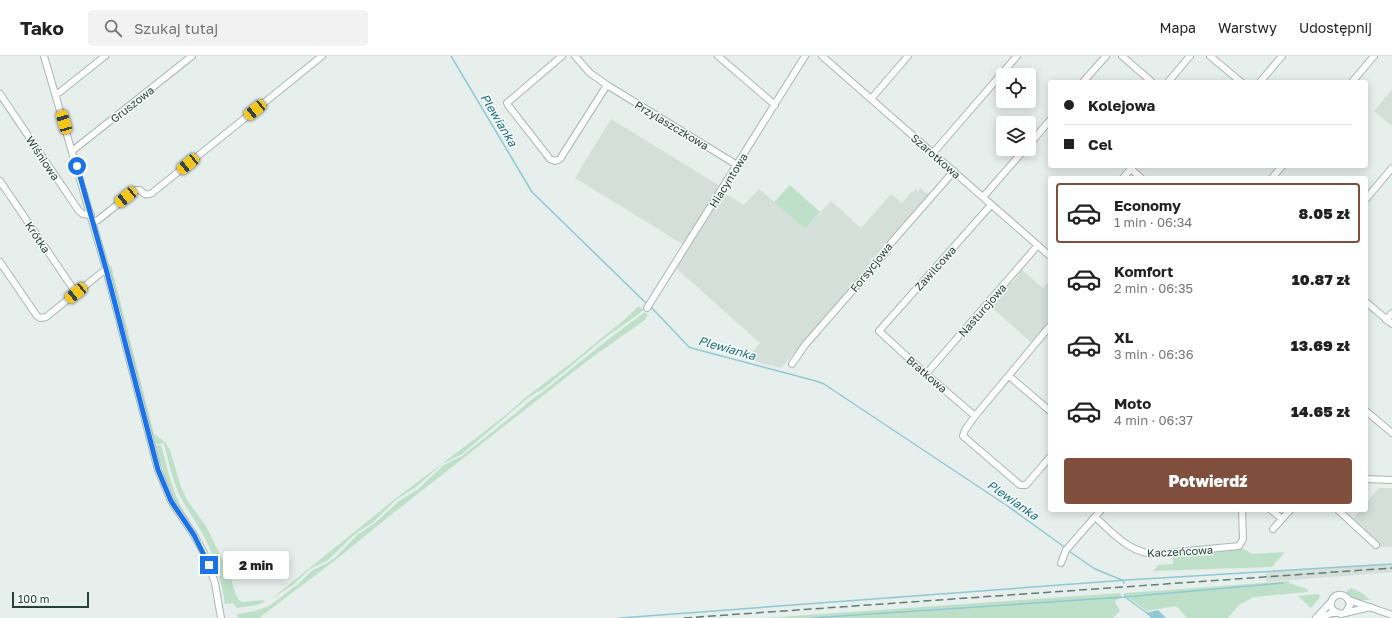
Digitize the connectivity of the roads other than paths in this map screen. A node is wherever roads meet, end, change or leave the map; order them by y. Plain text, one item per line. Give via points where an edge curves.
1 (44, 56) edge
2 (105, 56) edge
3 (192, 56) edge
4 (322, 56) edge
5 (562, 56) edge
6 (575, 56) edge
7 (718, 56) edge
8 (805, 56) edge
9 (822, 56) edge
10 (908, 56) edge
11 (1016, 56) edge
12 (1106, 56) edge
13 (1122, 56) edge
14 (1190, 56) edge
15 (1210, 56) edge
16 (1282, 56) edge
17 (1374, 56) edge
18 (1085, 80) edge
19 (1150, 80) edge
20 (1170, 80) edge
21 (1239, 80) edge
22 (1262, 80) edge
23 (1354, 80) edge
24 (607, 85) junction
25 (0, 94) edge
26 (56, 94) junction
27 (871, 99) junction
28 (774, 105) junction
29 (1048, 122) edge
30 (1036, 137) edge
31 (72, 151) junction
32 (933, 153) junction
33 (1019, 156) edge
34 (737, 165) junction
35 (1132, 168) edge
36 (1280, 168) edge
37 (1392, 168) edge
38 (954, 171) junction
39 (1125, 176) edge
40 (1139, 176) edge
41 (1274, 176) edge
42 (0, 181) edge
43 (983, 197) junction
44 (1368, 197) edge
45 (991, 204) junction
46 (92, 219) junction
47 (1038, 245) junction
48 (1048, 254) edge
49 (0, 262) edge
50 (106, 269) junction
51 (76, 293) junction
52 (1368, 304) edge
53 (648, 306) dead end
54 (1392, 313) edge
55 (1386, 320) junction
56 (1392, 324) edge
57 (1048, 328) edge
58 (879, 331) joint
59 (792, 364) dead end
60 (926, 374) junction
61 (1010, 376) junction
62 (1048, 409) edge
63 (1368, 412) edge
64 (975, 416) junction
65 (1392, 433) edge
66 (1048, 459) edge
67 (1368, 479) edge
68 (1392, 480) edge
69 (1098, 512) edge
70 (1242, 512) edge
71 (1273, 512) edge
72 (1288, 512) edge
73 (1340, 512) edge
74 (1094, 517) junction
75 (1282, 519) junction
76 (1273, 529) dead end
77 (1376, 545) dead end
78 (1061, 563) dead end
79 (1349, 600) junction
80 (1330, 603) junction
81 (1370, 607) junction
82 (1346, 612) junction
83 (1336, 613) junction
84 (1392, 615) edge
85 (221, 618) edge
86 (1316, 618) edge
87 (1322, 618) edge

1 - 26 street
2 - 26 street
3 - 31 street, Gruszowa
4 - 46 street via 152,193 148,195 136,190 98,220
5 - 24 street via 507,103 550,159 560,159
6 - 24 street, Przylaszczkowa via 590,73
7 - 28 street
8 - 28 street, Hiacyntowa
9 - 27 street, Szarotkowa
10 - 27 street
11 - 32 street
12 - 18 street
13 - 19 street
14 - 20 street
15 - 21 street
16 - 22 street
17 - 23 street
24 - 34 street, Przylaszczkowa
25 - 46 street, Wiśniowa via 79,211
26 - 31 street
27 - 32 street, Szarotkowa
28 - 34 street, Hiacyntowa
29 - 30 street
31 - 46 street
32 - 38 street, Szarotkowa
33 - 43 street
34 - 53 street, Hiacyntowa
35 - 39 street
35 - 40 street
36 - 41 street
37 - 44 street
38 - 43 street, Szarotkowa
38 - 59 street, Forsycjowa via 805,345
42 - 51 street, Krótka
43 - 45 street, Szarotkowa
45 - 47 street, Szarotkowa
45 - 58 street, Zawilcowa
46 - 50 street
47 - 48 street, Szarotkowa
47 - 60 street, Nasturcjowa
49 - 51 street via 40,318 46,317
50 - 51 street
50 - 85 street via 158,470 171,501 205,555 215,583
52 - 55 street
54 - 55 street
55 - 56 street
57 - 61 street
58 - 60 street, Bratkowa
60 - 64 street, Bratkowa
61 - 62 street
61 - 64 street
63 - 65 street
64 - 66 street via 963,436 1017,484 1026,485
67 - 68 street
69 - 74 street
70 - 74 street, Kaczeńcowa via 1243,539 1239,546 1157,554 1133,549
71 - 75 street
72 - 75 street
73 - 77 street
74 - 78 street via 1066,550
75 - 76 street
79 - 80 street via 1340,594 1333,597
79 - 81 street
79 - 82 street
80 - 83 street
80 - 86 street
81 - 82 street
81 - 84 street
82 - 83 street
83 - 87 street

